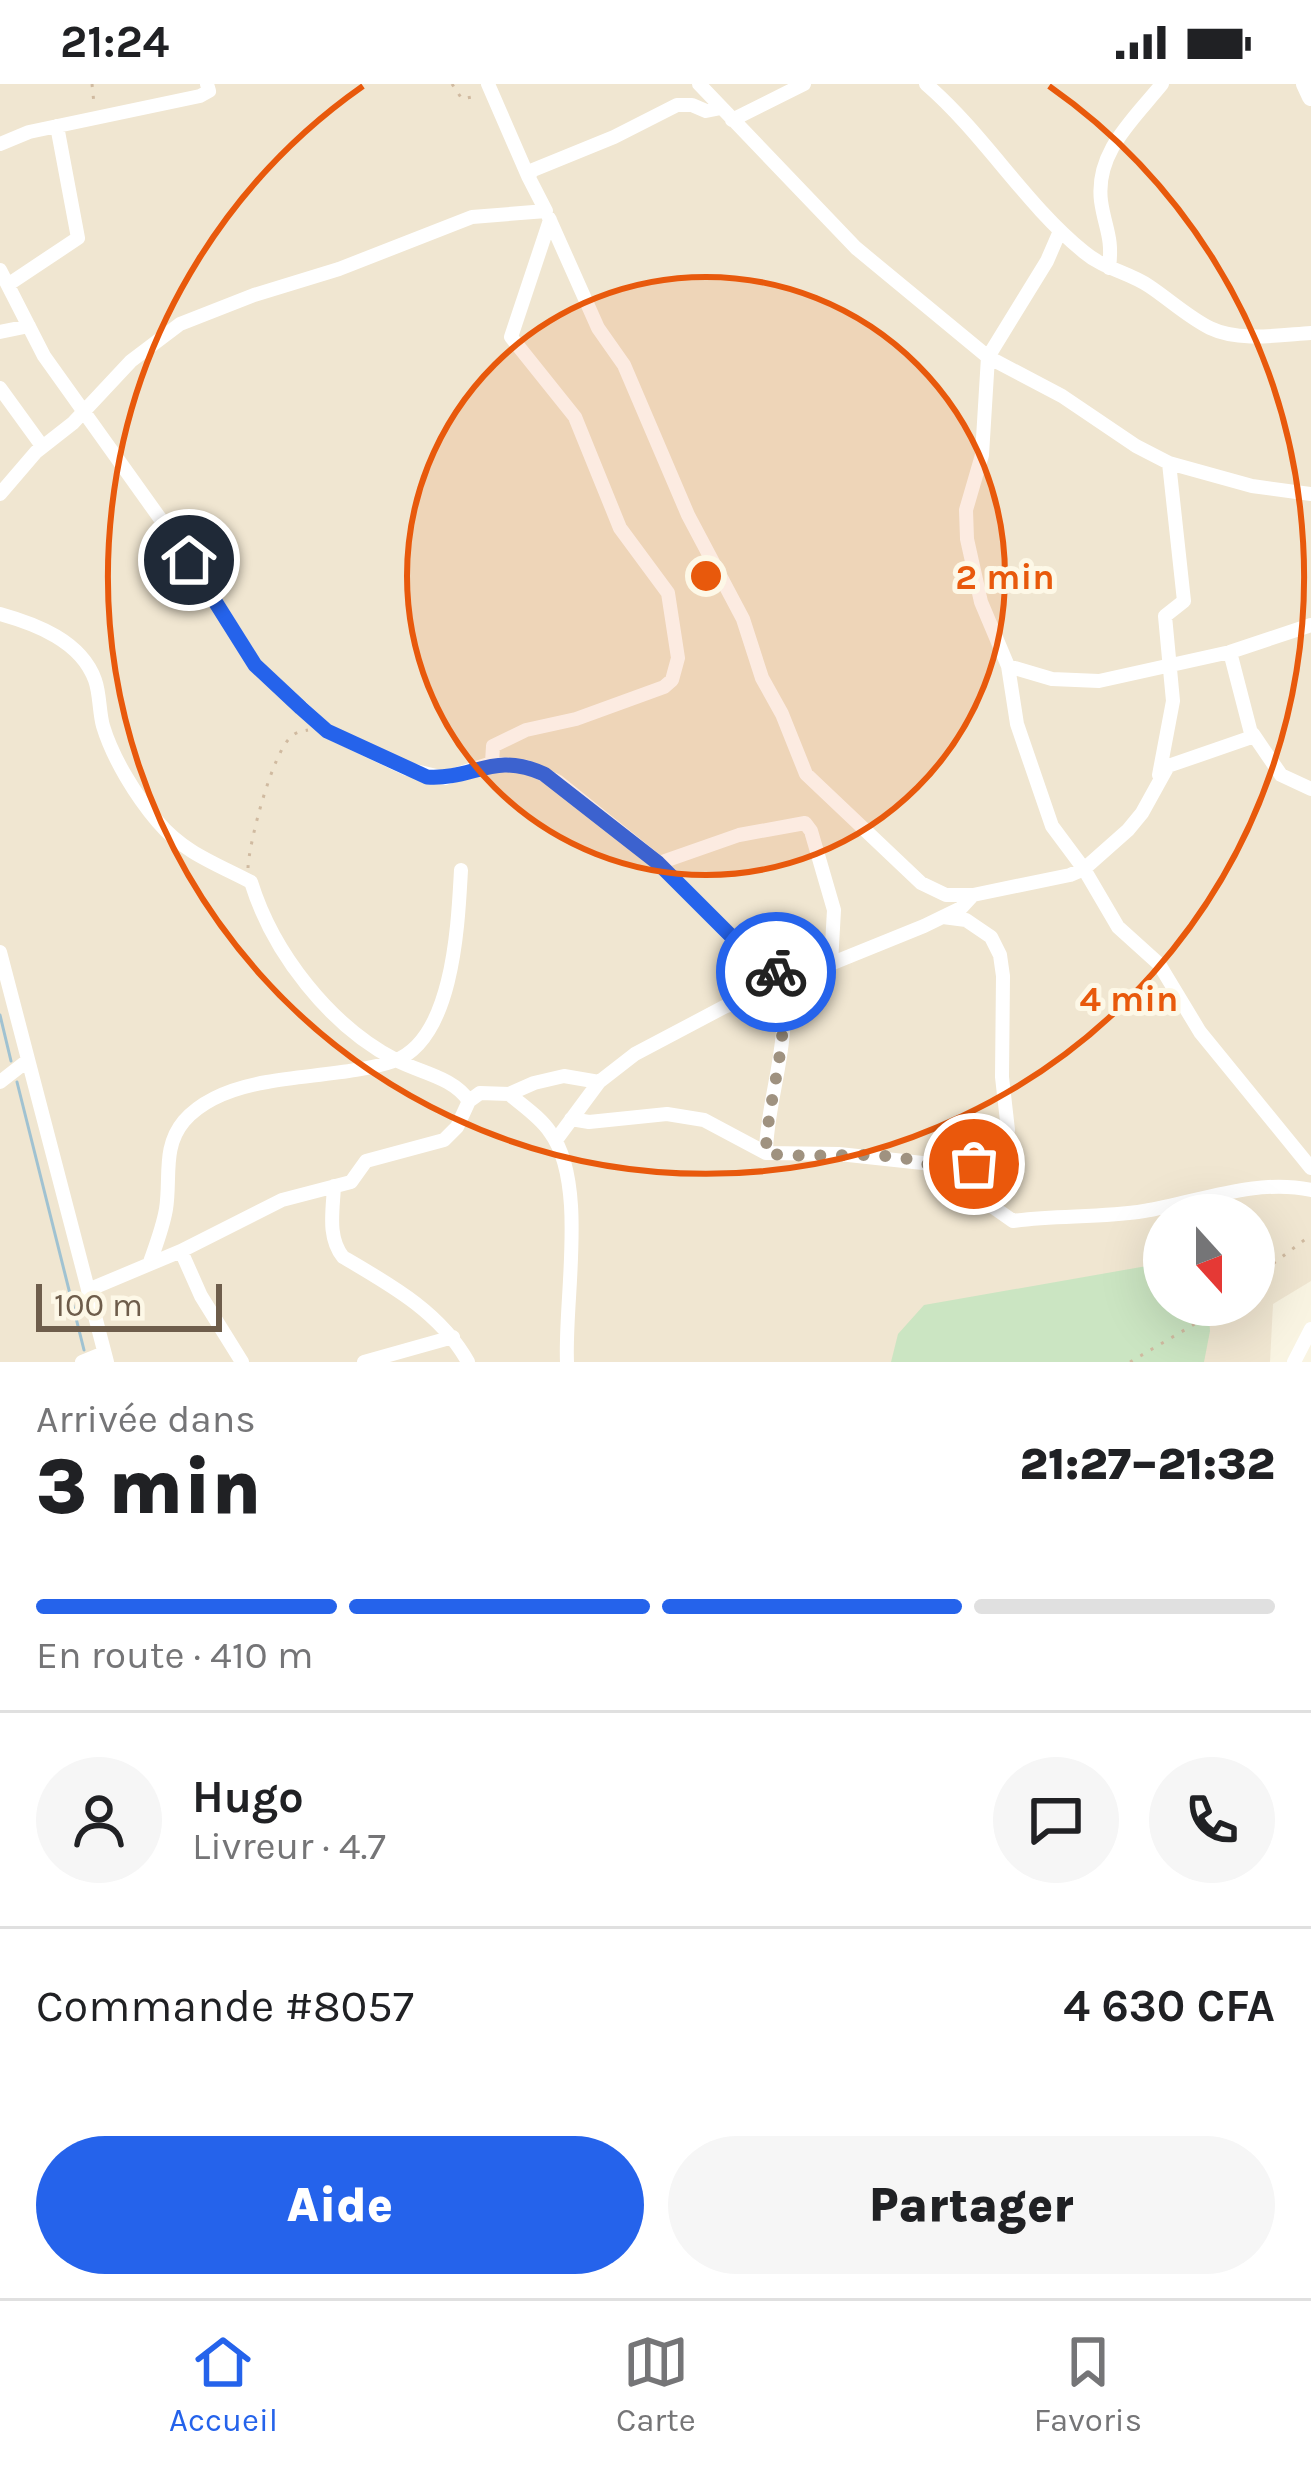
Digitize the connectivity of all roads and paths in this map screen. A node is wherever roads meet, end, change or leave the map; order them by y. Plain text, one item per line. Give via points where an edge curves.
1 (92, 84) edge
2 (207, 84) edge
3 (452, 84) edge
4 (699, 84) edge
5 (804, 84) edge
6 (926, 84) edge
7 (1162, 84) edge
8 (1305, 84) edge
9 (489, 88) edge
10 (1311, 97) edge
11 (727, 114) junction
12 (96, 117) junction
13 (57, 126) junction
14 (0, 144) edge
15 (528, 176) junction
16 (548, 216) junction
17 (1060, 231) junction
18 (1109, 268) junction
19 (0, 270) edge
20 (9, 284) junction
21 (28, 326) junction
22 (0, 332) edge
23 (1311, 333) edge
24 (988, 357) junction
25 (0, 388) edge
26 (85, 411) junction
27 (42, 446) junction
28 (1169, 463) junction
29 (0, 494) edge
30 (1311, 494) edge
31 (0, 614) edge
32 (1311, 625) edge
33 (1230, 652) junction
34 (1008, 666) junction
35 (1172, 666) junction
36 (327, 731) junction
37 (1253, 734) junction
38 (492, 763) junction
39 (1159, 778) junction
40 (1311, 789) edge
41 (658, 863) junction
42 (1084, 869) junction
43 (461, 870) dead end
44 (251, 882) junction
45 (973, 895) junction
46 (943, 917) junction
47 (0, 952) edge
48 (831, 963) junction
49 (781, 983) junction
50 (397, 1060) junction
51 (27, 1061) junction
52 (0, 1082) edge
53 (599, 1082) junction
54 (509, 1094) junction
55 (469, 1101) junction
56 (571, 1119) junction
57 (556, 1141) junction
58 (766, 1153) junction
59 (1311, 1168) edge
60 (963, 1185) junction
61 (334, 1186) junction
62 (1311, 1190) edge
63 (1311, 1235) edge
64 (181, 1250) junction
65 (151, 1262) junction
66 (1275, 1262) edge
67 (88, 1290) junction
68 (1196, 1326) edge
69 (1311, 1329) edge
70 (454, 1337) junction
71 (105, 1358) edge
72 (82, 1362) edge
73 (242, 1362) edge
74 (364, 1362) edge
75 (468, 1362) edge
76 (567, 1362) edge
77 (1130, 1362) edge
78 (1294, 1362) edge

1 - 12 path
2 - 12 street via 200,96
3 - 9 path via 462,99
4 - 11 street
5 - 11 street
6 - 17 street
7 - 18 street via 1105,161
8 - 10 street
9 - 15 street
11 - 15 street via 670,108
11 - 24 street via 856,248
12 - 13 street
13 - 14 street
13 - 20 street via 78,238
15 - 16 street
16 - 26 street via 472,218 180,323 130,361
16 - 38 street via 511,337 575,417 620,528 663,582 678,658 664,687 502,740
16 - 45 street via 742,619 806,774 922,884
17 - 18 street
17 - 24 street
18 - 23 street via 1223,333
19 - 20 street
20 - 21 street
21 - 22 street
21 - 26 street
24 - 28 street
24 - 34 street via 967,539 988,626
25 - 27 street
26 - 27 street
26 - 36 street via 255,665
27 - 29 street
28 - 30 street
28 - 35 street via 1184,601 1165,616
31 - 44 street via 72,647 96,681 110,743 160,825 207,862
32 - 33 street
33 - 35 street
33 - 37 street
34 - 35 street via 1052,680 1099,682
34 - 42 street via 1017,724 1052,826
35 - 39 street
36 - 38 street via 427,777
36 - 44 path via 291,736 276,760 250,843
37 - 39 street via 1183,758
37 - 40 street via 1280,775
38 - 41 street via 557,781
39 - 42 street via 1142,813
41 - 48 street via 739,835 805,824 834,910
41 - 49 street
42 - 45 street
42 - 59 street via 1118,927 1159,964 1200,1032
43 - 50 street via 448,980 428,1034
44 - 50 street via 285,954 350,1030
45 - 46 street
46 - 48 street
46 - 60 street via 966,920 991,937 1003,976 1008,1130
47 - 51 street
48 - 49 street
49 - 53 street via 634,1054
49 - 58 street
50 - 55 street via 455,1086
50 - 65 street via 256,1084 204,1104 171,1144 166,1212
51 - 52 street
51 - 67 street
53 - 54 street via 551,1077
53 - 56 street
54 - 55 street
54 - 57 street
55 - 61 street via 444,1140 366,1161 356,1179
56 - 57 street
56 - 58 street via 704,1120
57 - 76 street via 572,1230
58 - 60 street via 932,1164
60 - 62 street via 1013,1221 1144,1211 1274,1185
61 - 64 street via 282,1200
61 - 70 street via 333,1240 343,1257
63 - 66 path
64 - 65 street
64 - 73 street
65 - 67 street
67 - 71 street
68 - 77 path
69 - 78 street
70 - 74 street
70 - 75 street
71 - 72 street

